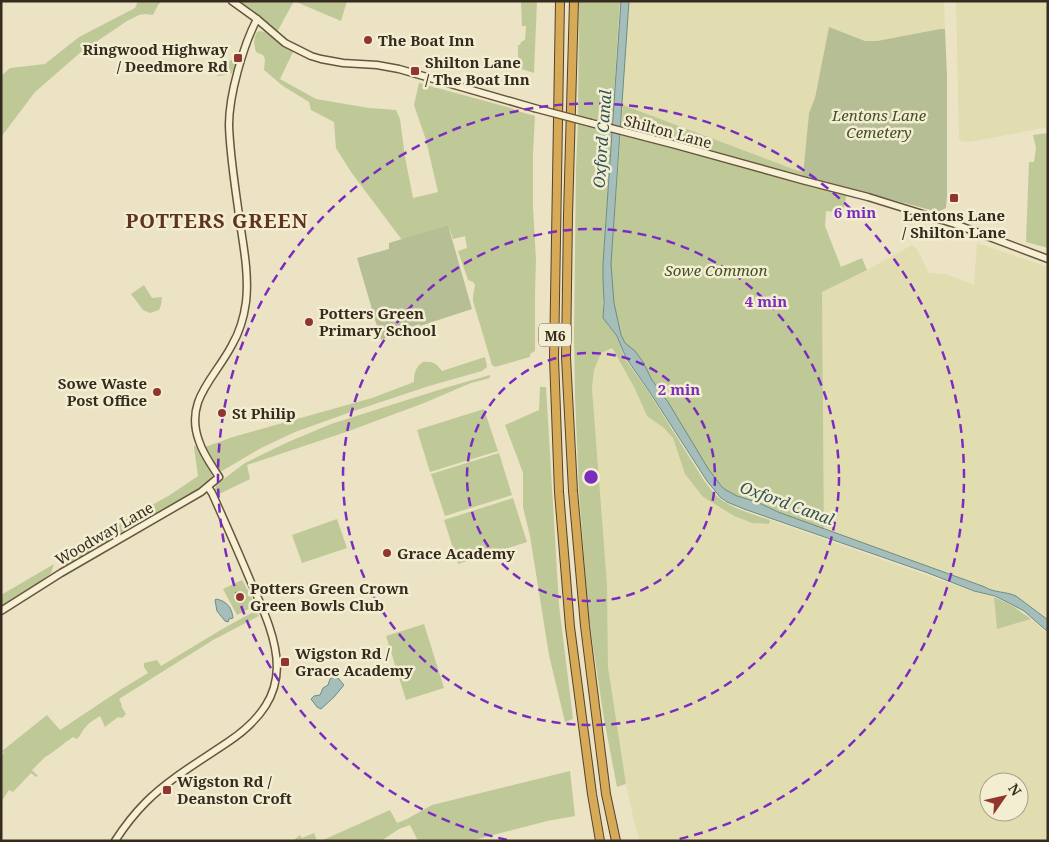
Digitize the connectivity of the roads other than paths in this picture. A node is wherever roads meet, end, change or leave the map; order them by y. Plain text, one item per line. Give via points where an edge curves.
1 (232, 1) edge
2 (560, 1) edge
3 (574, 1) edge
4 (257, 19) junction
5 (1048, 258) edge
6 (208, 487) junction
7 (1, 611) edge
8 (115, 841) edge
9 (601, 841) edge
10 (618, 841) edge

1 - 4 street, Shilton Lane
2 - 9 highway, M6 via 554,358 559,492 570,628
3 - 10 highway, M6 via 566,357 573,491 585,626 606,794
4 - 5 street, Shilton Lane, bridge via 286,43 322,59 399,69 868,197
4 - 6 street, Woodway Lane via 239,69 229,124 247,272 246,302 236,338 198,400 195,422 199,443 219,477
6 - 7 street, Woodway Lane via 61,572
6 - 8 street via 272,633 277,665 273,689 260,714 246,728 153,796

